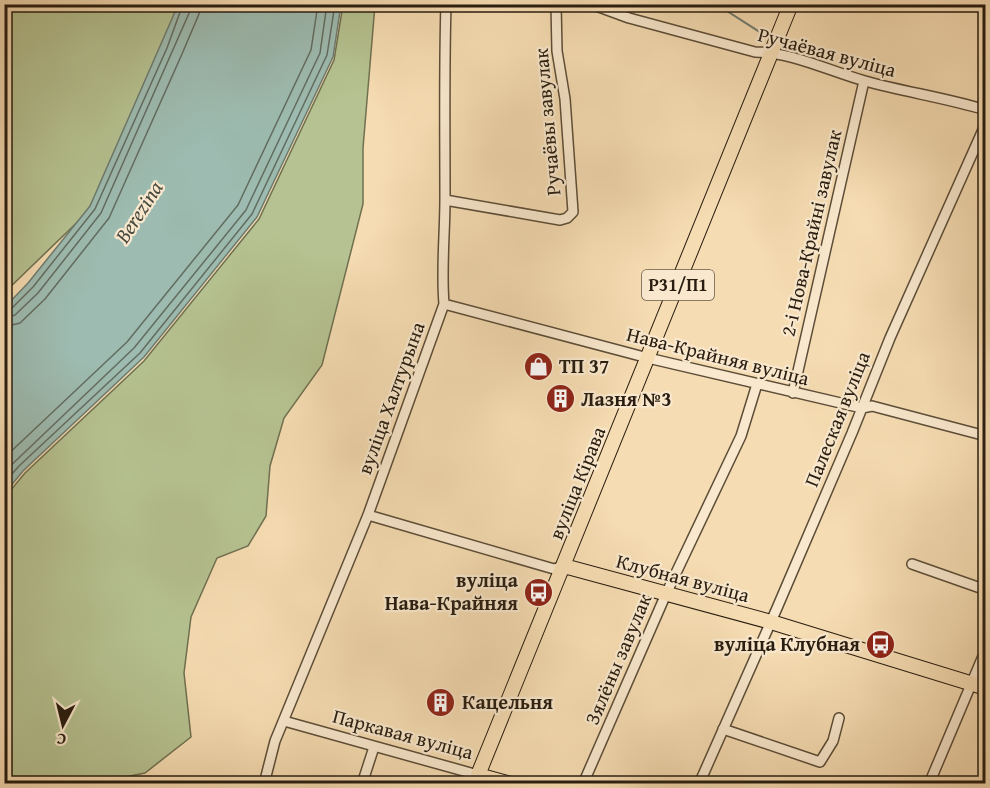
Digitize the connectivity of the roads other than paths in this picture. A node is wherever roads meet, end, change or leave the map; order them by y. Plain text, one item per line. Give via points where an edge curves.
1 (446, 4) edge
2 (556, 4) edge
3 (591, 4) edge
4 (791, 4) edge
5 (773, 52) junction
6 (864, 81) junction
7 (986, 110) edge
8 (986, 123) edge
9 (445, 200) junction
10 (444, 304) junction
11 (648, 358) junction
12 (757, 384) junction
13 (793, 393) junction
14 (862, 408) junction
15 (986, 436) edge
16 (368, 514) junction
17 (912, 564) dead end
18 (564, 566) junction
19 (986, 590) edge
20 (666, 594) junction
21 (771, 622) junction
22 (986, 649) edge
23 (972, 683) junction
24 (986, 688) edge
25 (839, 718) dead end
26 (284, 721) junction
27 (723, 729) junction
28 (374, 747) junction
29 (478, 775) junction
30 (264, 783) edge
31 (362, 783) edge
32 (511, 783) edge
33 (583, 783) edge
34 (699, 783) edge
35 (929, 783) edge

1 - 9 street, вуліца Халтурына
2 - 9 street, Ручаёвы завулак via 573,212 560,220
3 - 5 street, Ручаёвая вуліца via 755,52
4 - 5 main road, вуліца Кірава / Р31/П1
5 - 6 street, Ручаёвая вуліца
5 - 11 main road, вуліца Кірава / Р31/П1
6 - 7 street, Ручаёвая вуліца
6 - 13 street, 2-і Нова-Крайні завулак
8 - 14 street, Палеская вуліца
9 - 10 street, вуліца Халтурына
10 - 11 street, Нава-Крайняя вуліца
10 - 16 street, вуліца Халтурына
11 - 12 street, Нава-Крайняя вуліца
11 - 18 main road, вуліца Кірава / Р31/П1
12 - 13 street, Нава-Крайняя вуліца
12 - 20 street, Зялёны завулак via 741,436
13 - 14 street, Нава-Крайняя вуліца
14 - 15 street, Нава-Крайняя вуліца via 872,406
14 - 21 street, Палеская вуліца
16 - 18 street, Клубная вуліца via 554,569
16 - 26 street, вуліца Халтурына
17 - 19 street
18 - 20 main road, Клубная вуліца
18 - 29 main road, вуліца Кірава / Р31/П1
20 - 21 main road, Клубная вуліца
20 - 33 street, Зялёны завулак
21 - 23 main road, Клубная вуліца
21 - 27 street, Палеская вуліца
22 - 23 street
23 - 24 main road, Клубная вуліца
23 - 35 street
25 - 27 street via 833,741 820,762
26 - 28 street, Паркавая вуліца
26 - 30 street, вуліца Халтурына
27 - 34 street, Палеская вуліца
28 - 29 street, Паркавая вуліца
28 - 31 street
29 - 32 main road, Паркавая вуліца

